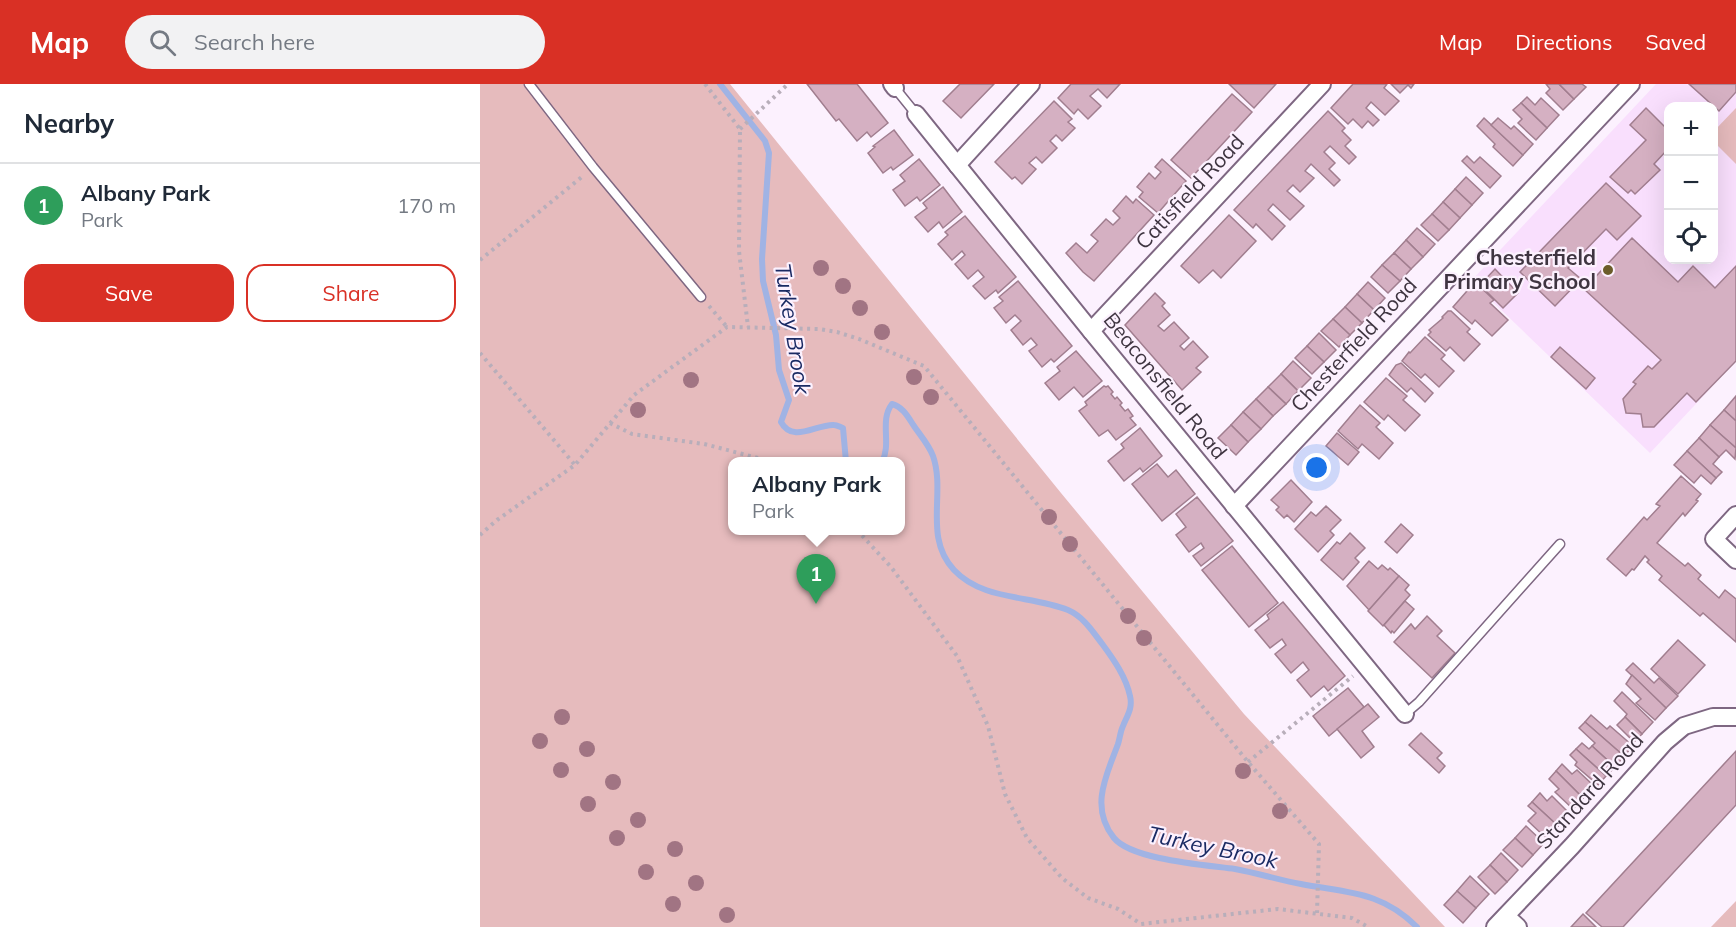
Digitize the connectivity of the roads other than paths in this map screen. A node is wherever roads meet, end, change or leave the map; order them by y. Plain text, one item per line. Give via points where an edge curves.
1 (529, 84) edge
2 (1032, 84) edge
3 (1322, 84) edge
4 (1631, 84) edge
5 (894, 86) edge
6 (916, 114) joint
7 (957, 165) junction
8 (701, 297) road end
9 (1090, 331) junction
10 (1234, 506) junction
11 (1736, 515) edge
12 (1560, 544) dead end
13 (1736, 560) edge
14 (1405, 714) joint
15 (1736, 717) edge
16 (1506, 923) edge

1 - 8 lane
2 - 7 street
3 - 9 street, Catisfield Road
4 - 10 street, Chesterfield Road
5 - 6 lane, Beaconsfield Road
6 - 7 street, Beaconsfield Road
7 - 9 street, Beaconsfield Road
9 - 10 street, Beaconsfield Road
10 - 14 street, Beaconsfield Road
11 - 13 street via 1714,539
12 - 14 lane
15 - 16 street, Standard Road via 1713,717 1684,726 1665,742

